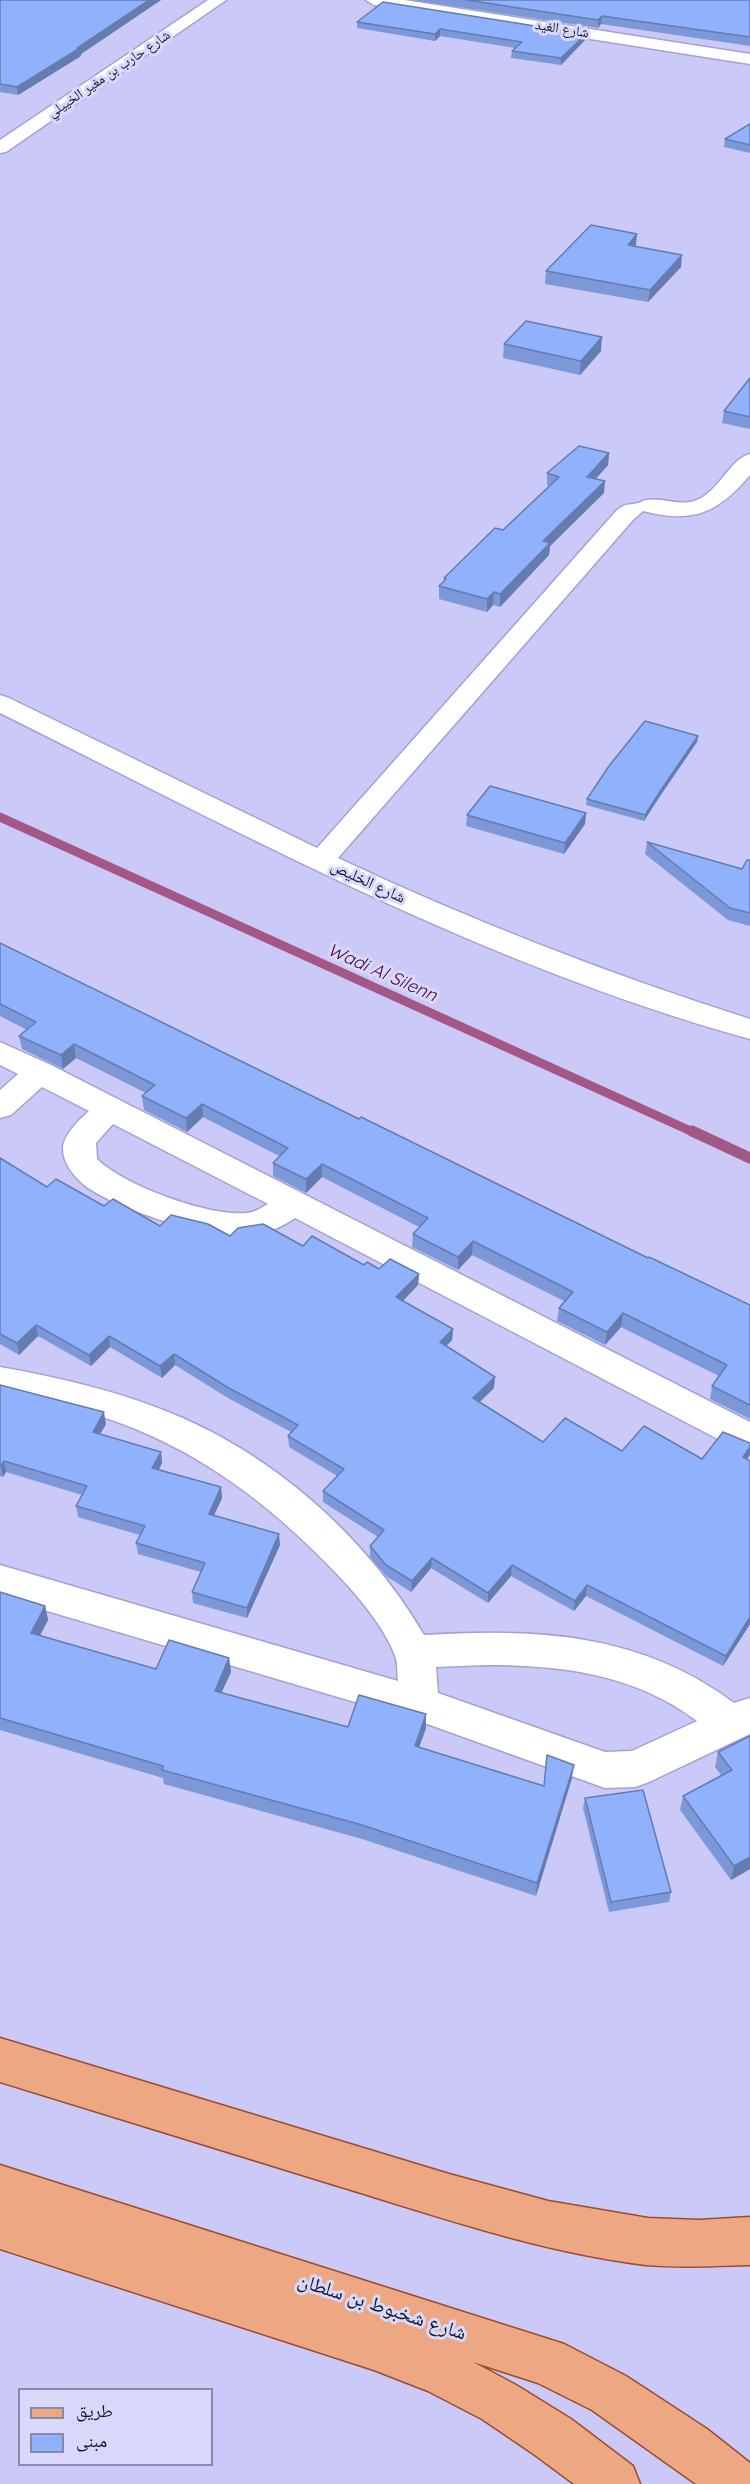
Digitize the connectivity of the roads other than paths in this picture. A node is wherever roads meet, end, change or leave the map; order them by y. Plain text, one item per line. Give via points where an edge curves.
1 (218, 0) edge
2 (374, 0) edge
3 (750, 59) edge
4 (0, 148) edge
5 (750, 461) edge
6 (0, 704) edge
7 (321, 860) junction
8 (750, 1029) edge
9 (0, 1052) edge
10 (40, 1072) junction
11 (0, 1107) edge
12 (110, 1108) junction
13 (293, 1203) junction
14 (0, 1381) edge
15 (750, 1439) edge
16 (0, 1581) edge
17 (414, 1652) junction
18 (419, 1704) junction
19 (741, 1720) edge
20 (0, 2060) edge
21 (0, 2188) edge
22 (0, 2226) edge
23 (750, 2241) edge
24 (615, 2484) edge
25 (736, 2484) edge

1 - 4 street, شارع حارب بن مغير الخييلي
2 - 3 street, شارع الغيد
5 - 7 street via 710,504 684,510 641,508 625,515
6 - 7 street, شارع الخليص
7 - 8 street, شارع الخليص via 460,925
9 - 10 street
10 - 11 street
10 - 12 street
12 - 13 street
12 - 13 street via 78,1148 83,1166 109,1185 137,1198 241,1227 265,1222
13 - 15 street
14 - 17 street via 54,1389 117,1406 177,1430 233,1461 284,1499 332,1543 381,1596
16 - 18 street
17 - 18 street
17 - 19 street via 514,1647 574,1651 633,1667
18 - 19 street via 591,1766 613,1770 635,1769
20 - 23 main road via 530,2221 628,2240
21 - 25 main road, شارع شخبوط بن سلطان via 547,2361 609,2393
22 - 24 main road via 362,2342 442,2372 499,2402

